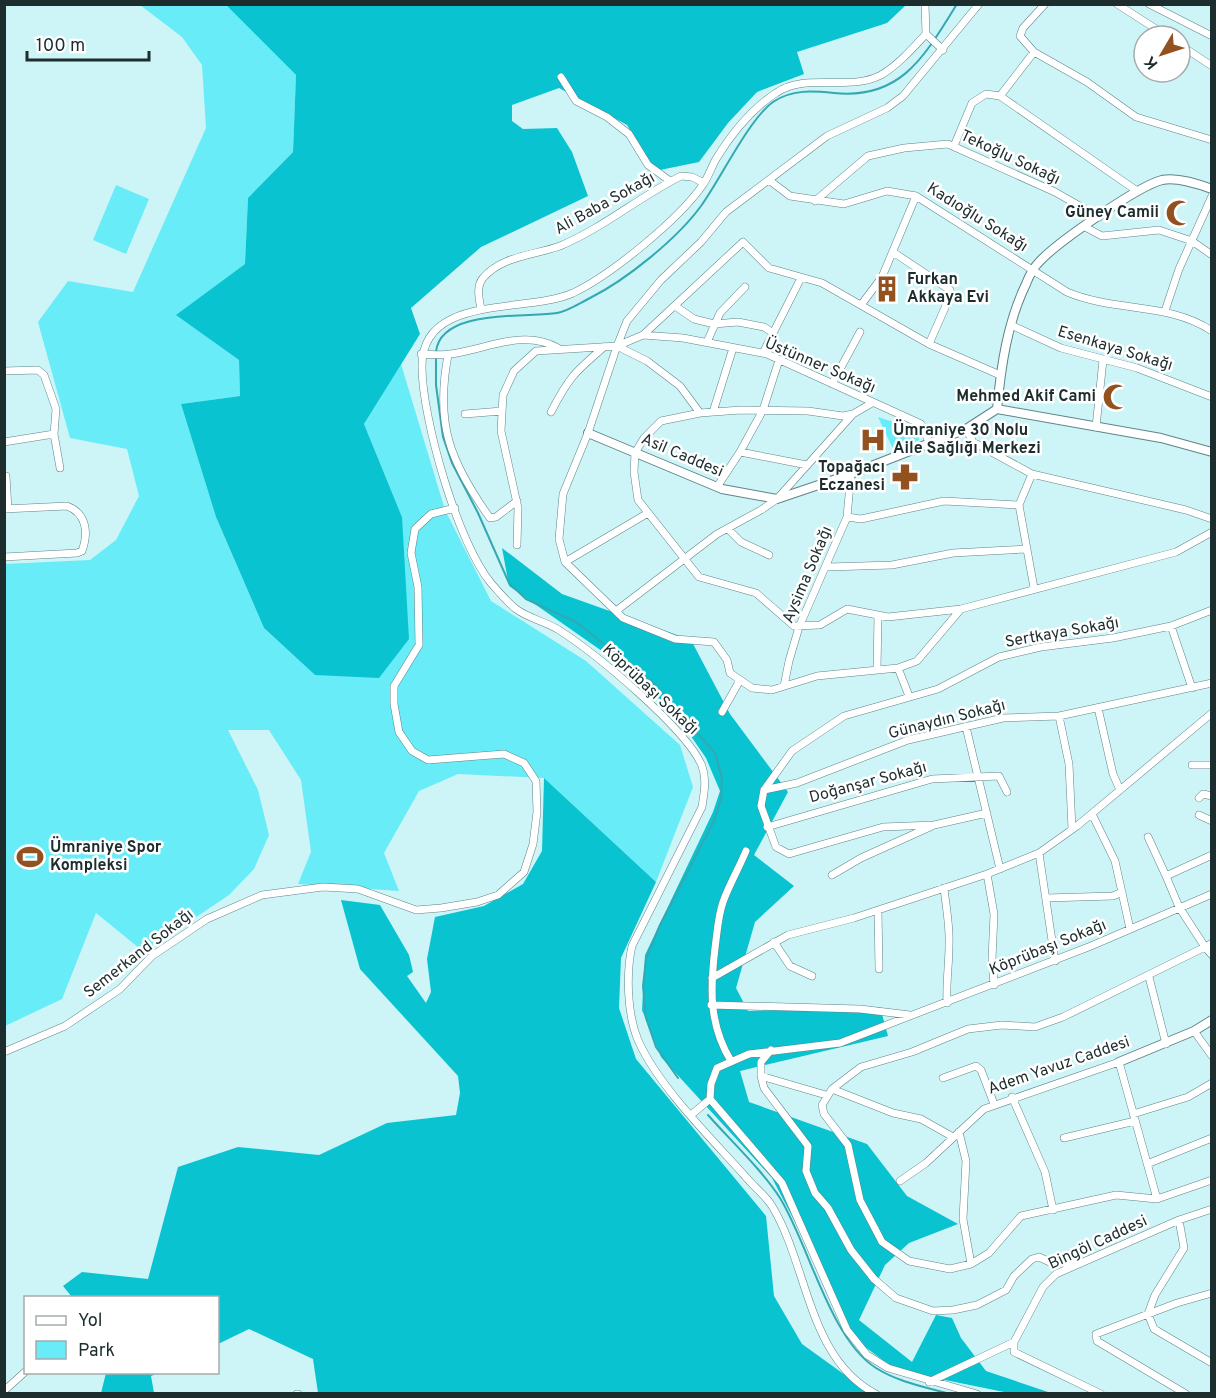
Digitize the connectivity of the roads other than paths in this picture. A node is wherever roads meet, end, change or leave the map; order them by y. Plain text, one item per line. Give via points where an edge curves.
1 (924, 4) edge
2 (979, 4) edge
3 (1045, 4) edge
4 (1117, 4) edge
5 (1149, 4) edge
6 (1148, 24) edge
7 (1212, 36) edge
8 (930, 39) junction
9 (943, 50) junction
10 (1034, 52) junction
11 (1192, 53) edge
12 (1212, 66) edge
13 (561, 78) dead end
14 (1000, 96) junction
15 (1212, 140) edge
16 (954, 146) junction
17 (769, 180) junction
18 (670, 181) junction
19 (704, 183) junction
20 (1212, 189) edge
21 (1137, 191) junction
22 (916, 196) junction
23 (1212, 196) edge
24 (815, 201) junction
25 (1099, 217) junction
26 (1085, 228) junction
27 (1192, 241) junction
28 (893, 252) junction
29 (1212, 255) edge
30 (1034, 269) junction
31 (801, 278) junction
32 (745, 287) dead end
33 (861, 305) junction
34 (675, 306) junction
35 (481, 309) junction
36 (1165, 311) junction
37 (714, 324) junction
38 (1011, 325) junction
39 (1212, 331) edge
40 (860, 332) dead end
41 (773, 333) junction
42 (643, 335) junction
43 (707, 342) junction
44 (929, 344) junction
45 (617, 346) junction
46 (604, 347) junction
47 (558, 348) junction
48 (733, 348) junction
49 (763, 353) junction
50 (422, 354) junction
51 (445, 355) junction
52 (779, 360) junction
53 (1103, 360) junction
54 (4, 370) edge
55 (1000, 375) junction
56 (832, 384) junction
57 (1212, 397) edge
58 (872, 403) junction
59 (997, 409) junction
60 (763, 410) junction
61 (502, 411) junction
62 (551, 412) dead end
63 (713, 412) junction
64 (700, 413) junction
65 (465, 414) dead end
66 (853, 414) junction
67 (1096, 427) junction
68 (966, 429) junction
69 (588, 433) junction
70 (54, 434) junction
71 (4, 442) edge
72 (929, 442) junction
73 (740, 452) junction
74 (1212, 452) edge
75 (636, 453) junction
76 (807, 465) junction
77 (60, 468) dead end
78 (851, 474) junction
79 (1032, 474) junction
80 (6, 476) dead end
81 (717, 488) junction
82 (777, 499) junction
83 (517, 501) junction
84 (1019, 505) junction
85 (455, 508) junction
86 (7, 509) edge
87 (648, 513) junction
88 (847, 517) junction
89 (1212, 519) edge
90 (728, 529) junction
91 (1212, 532) edge
92 (517, 545) dead end
93 (1025, 549) junction
94 (770, 555) dead end
95 (4, 557) edge
96 (683, 560) junction
97 (565, 562) junction
98 (828, 567) junction
99 (1034, 588) junction
100 (961, 609) junction
101 (1212, 610) edge
102 (616, 611) junction
103 (878, 616) junction
104 (1171, 626) junction
105 (799, 627) junction
106 (898, 668) junction
107 (877, 669) junction
108 (740, 680) junction
109 (1212, 683) edge
110 (784, 686) junction
111 (1192, 688) junction
112 (909, 696) junction
113 (1098, 708) junction
114 (722, 712) dead end
115 (1212, 713) edge
116 (1059, 716) junction
117 (966, 727) junction
118 (1192, 765) dead end
119 (1212, 765) edge
120 (977, 775) junction
121 (764, 790) junction
122 (1120, 790) junction
123 (1007, 792) dead end
124 (1212, 796) edge
125 (1199, 798) dead end
126 (987, 813) junction
127 (1092, 814) junction
128 (1199, 815) dead end
129 (1212, 821) edge
130 (934, 825) junction
131 (767, 826) junction
132 (1072, 829) junction
133 (1148, 837) dead end
134 (746, 851) dead end
135 (1039, 853) junction
136 (1212, 855) edge
137 (1000, 869) junction
138 (987, 874) junction
139 (832, 875) dead end
140 (1166, 876) junction
141 (944, 888) junction
142 (1122, 892) junction
143 (1212, 894) edge
144 (1046, 898) junction
145 (1179, 907) junction
146 (878, 910) junction
147 (1130, 929) junction
148 (774, 942) junction
149 (1208, 945) edge
150 (1212, 955) edge
151 (1055, 961) junction
152 (879, 969) dead end
153 (812, 976) dead end
154 (1149, 977) junction
155 (712, 978) junction
156 (994, 985) junction
157 (947, 1003) junction
158 (711, 1005) junction
159 (912, 1016) junction
160 (1212, 1020) edge
161 (1194, 1031) junction
162 (1166, 1044) junction
163 (771, 1050) junction
164 (4, 1052) edge
165 (1212, 1056) edge
166 (731, 1061) junction
167 (1119, 1062) junction
168 (761, 1076) junction
169 (943, 1078) dead end
170 (1212, 1083) edge
171 (829, 1092) junction
172 (1012, 1097) junction
173 (710, 1099) junction
174 (994, 1104) junction
175 (692, 1115) junction
176 (1134, 1118) junction
177 (956, 1135) junction
178 (1064, 1138) dead end
179 (1212, 1138) edge
180 (1148, 1164) junction
181 (1212, 1180) edge
182 (900, 1181) dead end
183 (1157, 1199) junction
184 (1212, 1209) edge
185 (1053, 1210) junction
186 (1179, 1220) junction
187 (1081, 1263) junction
188 (971, 1264) junction
189 (1212, 1293) edge
190 (1148, 1314) junction
191 (1014, 1341) junction
192 (1212, 1363) edge
193 (24, 1373) edge
194 (929, 1382) junction
195 (6, 1391) edge
196 (876, 1394) edge
197 (977, 1394) edge
198 (1101, 1394) edge
199 (1186, 1394) edge

1 - 8 street
2 - 9 street
3 - 10 street via 1020,36
4 - 6 street
5 - 7 street
8 - 9 street
8 - 19 street, Köprübaşı Sokağı via 880,76 779,90 750,112
9 - 17 street via 903,96 887,108 827,136
10 - 14 street
10 - 15 street via 1087,82 1136,117
11 - 12 street
13 - 18 street via 576,101 629,134 648,165
14 - 16 street via 986,94 972,103
14 - 21 street
16 - 24 street, Tekoğlu Sokağı via 904,148 868,156
16 - 25 street, Tekoğlu Sokağı
17 - 24 street, Kadıoğlu Sokağı via 790,196
17 - 45 street via 726,212 661,280 627,321
18 - 19 street, Ali Baba Sokağı via 681,176
18 - 35 street, Ali Baba Sokağı via 582,236 509,260 484,276 480,283
19 - 35 street, Köprübaşı Sokağı via 654,236 574,292 549,302
20 - 21 street via 1164,180
21 - 25 street
22 - 24 street, Kadıoğlu Sokağı via 887,191 844,204
22 - 28 street
22 - 30 street, Kadıoğlu Sokağı
23 - 27 street
25 - 26 street
26 - 27 street via 1102,236 1159,230
26 - 30 street
27 - 29 street
27 - 36 street
28 - 33 street via 882,277
28 - 44 street via 950,290
30 - 36 street, Kadıoğlu Sokağı via 1067,292 1087,300
30 - 38 street
31 - 33 street via 822,283
31 - 34 street via 769,268 743,242
31 - 41 street
32 - 37 street
33 - 44 street
34 - 37 street via 694,319
34 - 42 street
35 - 50 street, Köprübaşı Sokağı via 435,329 427,337
36 - 39 street, Kadıoğlu Sokağı
37 - 41 street via 738,322 764,327
37 - 43 street
38 - 53 street, Esenkaya Sokağı via 1061,348
38 - 55 street
40 - 56 street
41 - 49 street
42 - 43 street, Üstünner Sokağı
42 - 45 street, Üstünner Sokağı
43 - 48 street, Üstünner Sokağı
44 - 55 street
45 - 46 street
45 - 64 street via 647,361 680,386
45 - 69 street
46 - 47 street
46 - 62 street via 566,382
47 - 51 street via 533,340 514,341
47 - 61 street via 536,351 514,372 503,395
48 - 49 street, Üstünner Sokağı
48 - 63 street
49 - 52 street, Üstünner Sokağı
50 - 51 street
50 - 85 street, Köprübaşı Sokağı via 422,394 432,445
51 - 83 street via 441,390 444,424 453,457 490,518
52 - 56 street, Üstünner Sokağı
52 - 60 street
53 - 57 street, Esenkaya Sokağı via 1137,368
53 - 67 street
54 - 70 street via 38,370 45,375 56,409
55 - 59 street
56 - 58 street, Üstünner Sokağı
58 - 66 street
58 - 72 street, Üstünner Sokağı via 921,424
59 - 67 street
59 - 68 street, Asil Caddesi
60 - 63 street
60 - 66 street
60 - 73 street
61 - 65 street
61 - 83 street via 501,431
63 - 64 street
64 - 75 street via 661,421
66 - 76 street
67 - 74 street
68 - 72 street, Asil Caddesi
68 - 79 street via 973,442
69 - 75 street, Asil Caddesi
69 - 97 street via 563,494 559,539
70 - 71 street
70 - 77 street
72 - 78 street, Asil Caddesi
73 - 76 street
73 - 81 street
75 - 81 street, Asil Caddesi
75 - 87 street via 633,472 638,500
76 - 82 street
78 - 82 street, Asil Caddesi
78 - 88 street, Aysima Sokağı
79 - 84 street
79 - 89 street
80 - 86 street
81 - 82 street, Asil Caddesi
82 - 90 street
83 - 92 street
84 - 88 street via 944,501 861,519
84 - 93 street
85 - 164 street, Semerkand Sokağı via 431,514 415,529 411,553 418,587 419,645 394,686 399,732 412,751 428,760 504,754 524,763 536,781 537,812 524,872 498,895 441,908 416,910 358,889 323,887 262,895 207,919 152,956 120,989 65,1026
85 - 175 street, Köprübaşı Sokağı via 488,580 517,609 558,630 627,683 694,748 703,769 706,783 702,807 632,946 628,966 628,989 638,1039 657,1072
86 - 95 street via 67,506 76,509 86,523 82,551
87 - 96 street
87 - 97 street
88 - 98 street, Aysima Sokağı
90 - 94 street via 741,542
90 - 96 street
91 - 99 street via 1176,552
93 - 98 street via 953,553 892,565
93 - 99 street
96 - 102 street
96 - 105 street via 699,577 756,592 776,613
97 - 102 street
98 - 105 street, Aysima Sokağı
99 - 100 street
100 - 103 street
100 - 106 street via 917,661
101 - 104 street, Sertkaya Sokağı
102 - 108 street via 623,618 675,639 714,642 727,660 730,673
103 - 105 street via 847,609 820,625
103 - 107 street
104 - 111 street
104 - 112 street, Sertkaya Sokağı via 999,657 938,688
105 - 110 street, Aysima Sokağı
106 - 107 street
106 - 112 street
107 - 110 street via 817,676
108 - 110 street via 752,688 772,690
108 - 114 street
109 - 111 street, Günaydın Sokağı
111 - 113 street, Günaydın Sokağı
112 - 121 street, Sertkaya Sokağı via 844,716 792,752
113 - 116 street, Günaydın Sokağı
113 - 122 street
115 - 122 street
116 - 117 street, Günaydın Sokağı via 1003,718
116 - 132 street via 1069,764
117 - 120 street
117 - 121 street, Günaydın Sokağı via 908,740 797,783
118 - 119 street
120 - 123 street via 999,776
120 - 126 street
120 - 131 street, Doğanşar Sokağı via 932,779
121 - 131 street via 761,806
122 - 127 street
124 - 125 street via 1203,794
126 - 130 street
126 - 137 street
127 - 132 street
127 - 142 street via 1115,861
128 - 129 street
130 - 131 street via 883,827 789,854 776,847
130 - 139 street
132 - 135 street
133 - 140 street
134 - 155 street via 723,904
135 - 137 street
135 - 144 street
136 - 140 street
137 - 138 street
138 - 141 street
138 - 156 street via 994,914
140 - 145 street
141 - 146 street
141 - 157 street via 949,937
142 - 144 street via 1113,896
142 - 147 street
143 - 145 street, Köprübaşı Sokağı
144 - 151 street
145 - 147 street, Köprübaşı Sokağı
145 - 149 street
146 - 148 street
146 - 152 street
147 - 151 street, Köprübaşı Sokağı
148 - 153 street via 790,966
148 - 155 street
149 - 150 street
149 - 154 street
151 - 156 street, Köprübaşı Sokağı
154 - 162 street
154 - 171 street via 1035,1027 968,1029 861,1067
155 - 158 street
156 - 157 street, Köprübaşı Sokağı
157 - 159 street, Köprübaşı Sokağı
158 - 159 street via 860,1009
158 - 166 street via 722,1046
159 - 163 street, Köprübaşı Sokağı via 840,1042
160 - 161 street, Adem Yavuz Caddesi
161 - 162 street, Adem Yavuz Caddesi
161 - 165 street
162 - 167 street, Adem Yavuz Caddesi
163 - 166 street, Köprübaşı Sokağı
163 - 168 street via 761,1062
166 - 173 street via 717,1068
167 - 172 street, Adem Yavuz Caddesi
167 - 176 street
168 - 171 street
168 - 187 street via 764,1088 808,1146 806,1172 816,1193 851,1250 874,1279 896,1298 933,1311 953,1310 977,1305 1005,1290 1032,1259
169 - 174 street via 976,1066
170 - 176 street
171 - 177 street via 921,1119
171 - 188 street via 822,1105 824,1114 848,1145 860,1200 882,1242 909,1261 950,1269
172 - 174 street, Adem Yavuz Caddesi
172 - 185 street via 1045,1172
173 - 175 street
173 - 194 street via 782,1183 847,1330 867,1355 888,1368
174 - 177 street, Adem Yavuz Caddesi
175 - 196 street, Köprübaşı Sokağı via 771,1205 820,1329 855,1380
176 - 178 street
176 - 180 street
177 - 182 street, Adem Yavuz Caddesi
177 - 188 street via 966,1161 963,1219
179 - 180 street
180 - 183 street
181 - 183 street
183 - 185 street via 1116,1195
184 - 186 street, Bingöl Caddesi
185 - 188 street via 1021,1216 989,1253
186 - 187 street, Bingöl Caddesi
186 - 190 street via 1184,1248 1155,1294
187 - 191 street, Bingöl Caddesi via 1056,1274 1042,1287
189 - 190 street
190 - 192 street via 1154,1329
190 - 199 street via 1096,1334 1098,1341
191 - 194 street
191 - 198 street via 1014,1352 1022,1358 1056,1370
193 - 195 street
194 - 197 street

